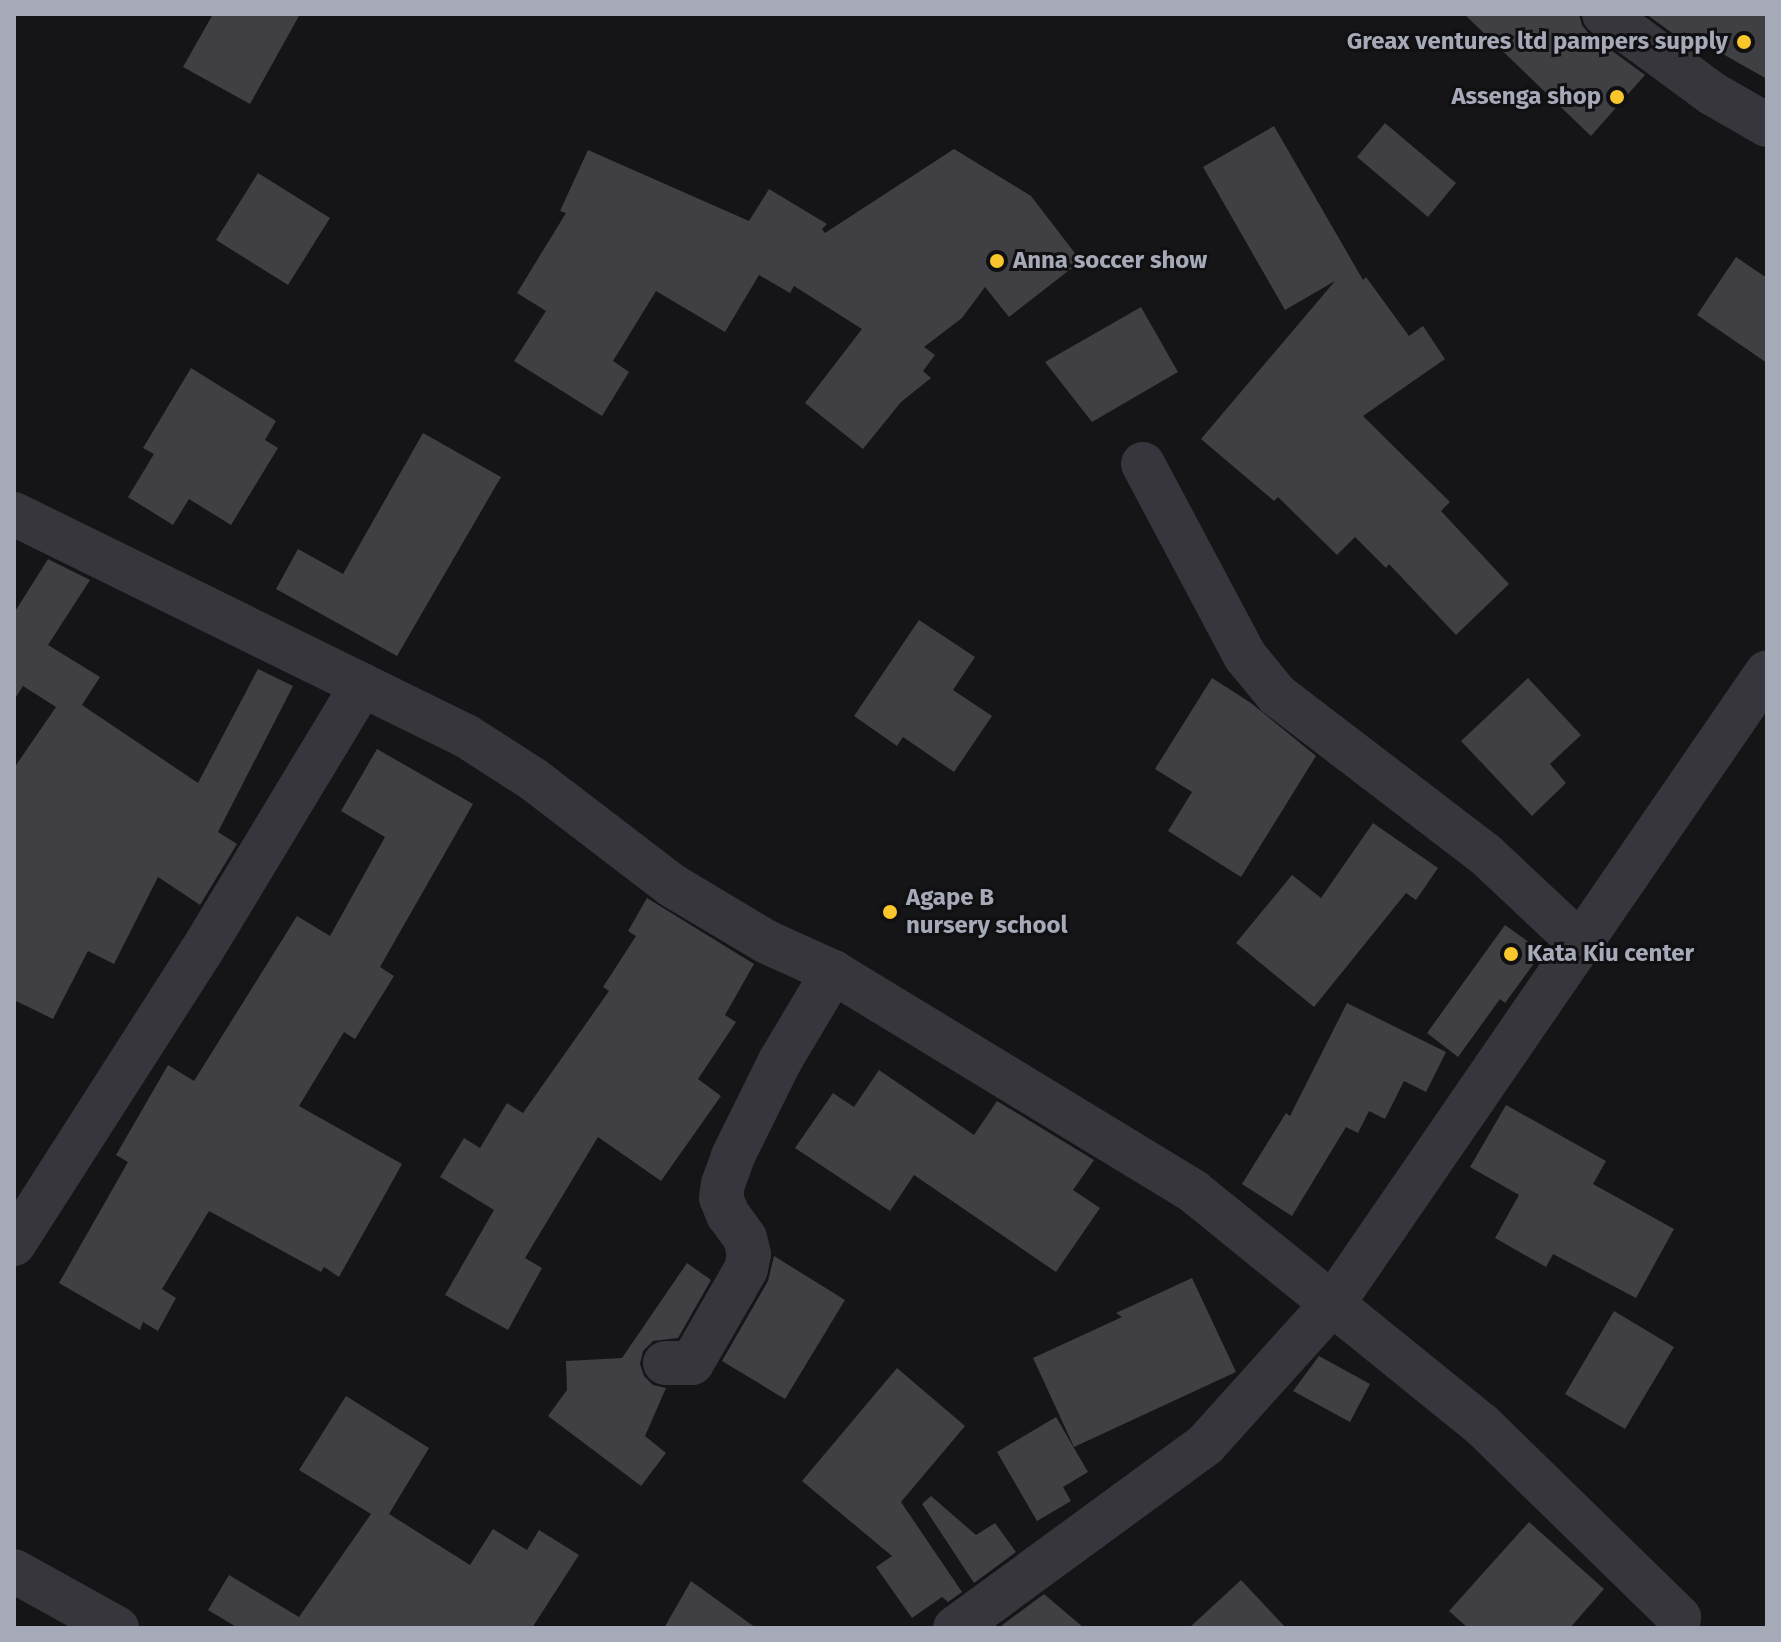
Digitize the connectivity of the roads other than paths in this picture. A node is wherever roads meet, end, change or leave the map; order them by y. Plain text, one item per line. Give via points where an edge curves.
1 (1604, 14) edge
2 (1767, 125) edge
3 (1143, 464) dead end
4 (14, 514) edge
5 (362, 685) junction
6 (1760, 702) edge
7 (1581, 944) junction
8 (833, 972) junction
9 (14, 1244) edge
10 (1334, 1302) junction
11 (665, 1363) dead end
12 (14, 1571) edge
13 (1679, 1617) dead end
14 (117, 1628) edge
15 (955, 1628) edge

1 - 2 street via 1713,94
3 - 7 street via 1245,656 1277,695 1484,853
4 - 5 street
5 - 8 street via 466,736 533,779 673,886 767,942
5 - 9 street via 201,952
6 - 7 street
7 - 10 street
8 - 10 street via 1193,1191
8 - 11 street via 780,1061 723,1184 721,1198 745,1238 746,1269 692,1363
10 - 13 street via 1481,1424
10 - 15 street via 1206,1444
12 - 14 street

